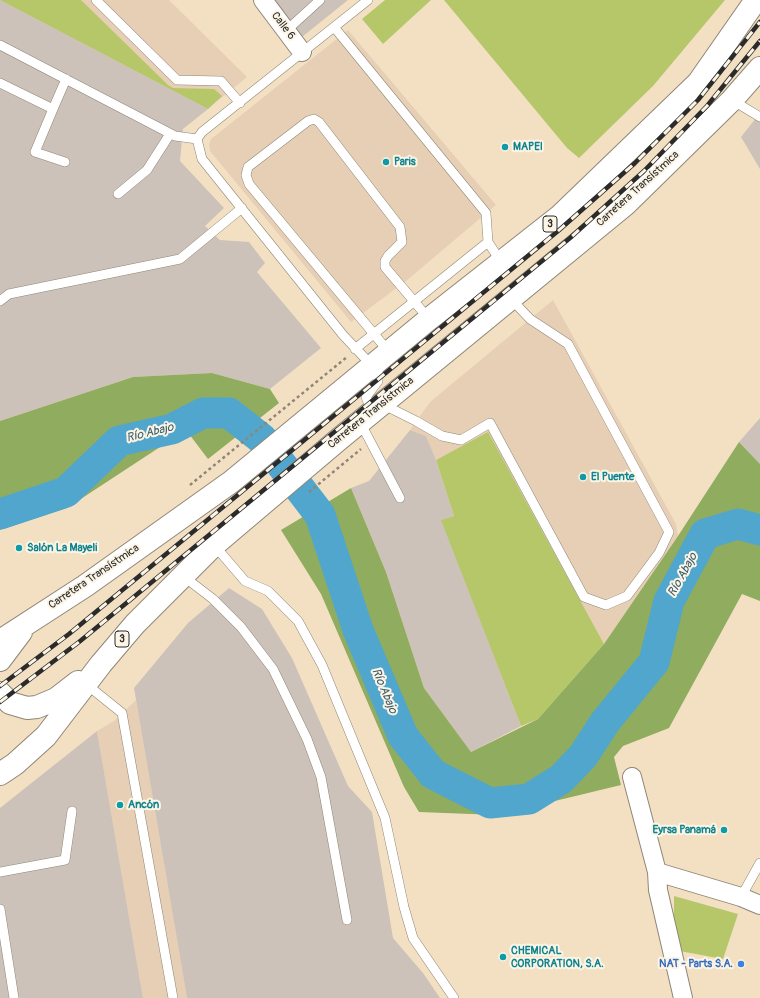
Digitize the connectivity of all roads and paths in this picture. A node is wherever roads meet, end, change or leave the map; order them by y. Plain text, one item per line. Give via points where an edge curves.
1 (96, 0) edge
2 (263, 0) edge
3 (320, 0) edge
4 (368, 0) edge
5 (756, 0) edge
6 (334, 27) junction
7 (287, 30) junction
8 (0, 45) edge
9 (302, 52) junction
10 (760, 69) edge
11 (66, 80) junction
12 (0, 84) edge
13 (732, 100) junction
14 (240, 102) junction
15 (53, 109) junction
16 (760, 117) edge
17 (170, 134) junction
18 (197, 139) junction
19 (65, 162) dead end
20 (118, 194) dead end
21 (242, 208) junction
22 (488, 242) junction
23 (501, 262) junction
24 (511, 299) junction
25 (0, 301) edge
26 (414, 301) junction
27 (429, 319) junction
28 (374, 334) junction
29 (356, 349) junction
30 (389, 352) junction
31 (373, 366) junction
32 (371, 413) junction
33 (217, 462) dead end
34 (400, 498) dead end
35 (214, 545) junction
36 (182, 576) junction
37 (33, 618) junction
38 (0, 641) edge
39 (0, 660) edge
40 (101, 664) junction
41 (86, 684) junction
42 (0, 693) edge
43 (0, 774) edge
44 (632, 777) dead end
45 (72, 811) dead end
46 (760, 864) edge
47 (0, 872) edge
48 (657, 872) junction
49 (741, 897) junction
50 (760, 905) edge
51 (0, 909) edge
52 (347, 920) dead end
53 (14, 998) edge
54 (173, 998) edge
55 (454, 998) edge
56 (683, 998) edge

1 - 14 lane via 177,80 221,82
2 - 7 street, Calle 6
3 - 7 lane
4 - 6 lane
5 - 23 main road, Carretera Transístmica / 3 via 698,83 560,216
6 - 9 lane
6 - 22 lane via 486,213
7 - 9 street, Calle 6
8 - 11 lane
9 - 14 lane
10 - 13 main road, Carretera Transístmica / 3
11 - 15 lane
11 - 17 lane
12 - 15 lane
13 - 16 lane
13 - 24 main road, Carretera Transístmica / 3 via 626,204
14 - 18 lane via 202,132
15 - 19 lane via 35,152
17 - 18 lane
17 - 20 lane via 147,170
18 - 21 lane via 202,159
21 - 25 lane via 180,259 9,294
21 - 29 lane
22 - 23 lane
22 - 26 lane
23 - 27 main road, Carretera Transístmica / 3
24 - 32 main road, Carretera Transístmica / 3
24 - 32 lane via 530,319 568,344 669,532 659,553 627,596 606,605 584,597 490,422 461,440 442,436 416,420
26 - 27 lane
26 - 28 lane
26 - 28 lane via 385,267 388,256 402,242 400,227 319,122 314,119 308,121 248,167 246,175 249,184
27 - 30 main road, Carretera Transístmica / 3
28 - 29 lane
28 - 30 lane
29 - 31 lane
29 - 33 path
30 - 31 main road, Carretera Transístmica / 3
31 - 32 lane via 379,377 366,397
31 - 37 main road, Carretera Transístmica / 3 via 231,482 85,586
32 - 34 lane
32 - 35 main road, Carretera Transístmica / 3
35 - 36 main road, Carretera Transístmica / 3
35 - 55 lane via 245,581 268,591 298,621 322,665 385,818 413,938
36 - 40 main road, Carretera Transístmica / 3 via 135,624
36 - 52 lane via 213,599 241,627 273,668 304,732 321,777
37 - 38 main road, Carretera Transístmica / 3
37 - 39 main road
40 - 41 main road, Carretera Transístmica / 3
40 - 42 main road via 56,699 37,707 28,708 10,703
41 - 43 main road, Carretera Transístmica / 3 via 46,736
41 - 54 lane via 122,713
44 - 48 street
45 - 47 lane via 65,860
46 - 49 lane
48 - 49 street
48 - 56 street via 658,890
49 - 50 street
51 - 53 lane

